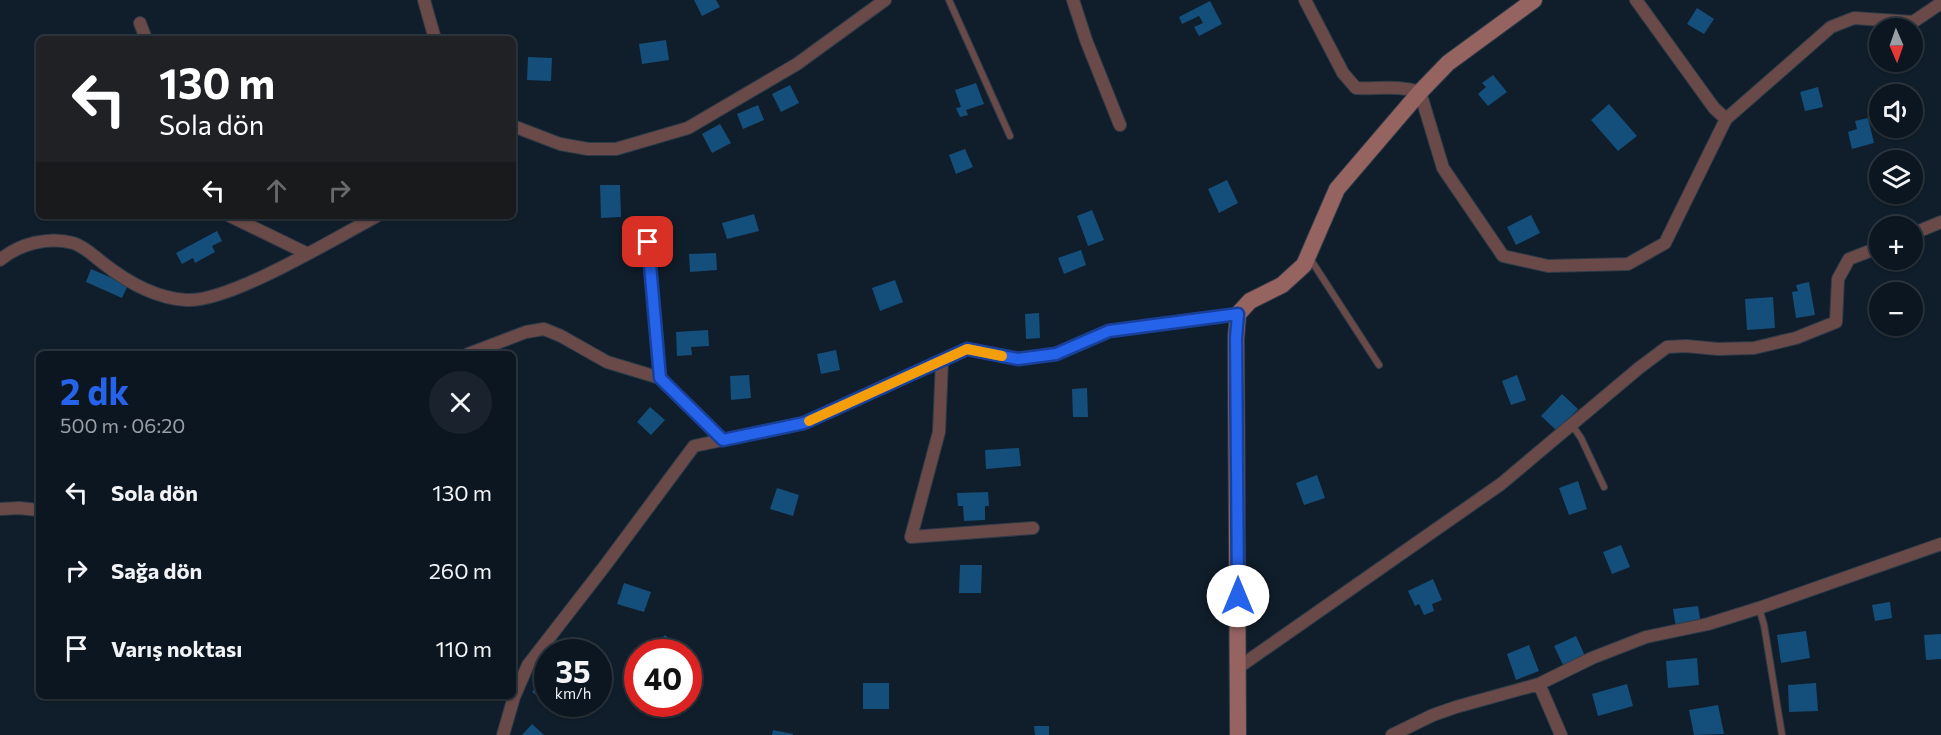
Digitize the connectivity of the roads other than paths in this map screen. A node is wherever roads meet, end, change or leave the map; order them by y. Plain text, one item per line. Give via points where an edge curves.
1 (424, 0) edge
2 (885, 0) edge
3 (949, 0) edge
4 (1073, 0) edge
5 (1305, 0) edge
6 (1534, 0) edge
7 (1636, 0) edge
8 (1941, 3) edge
9 (140, 23) dead end
10 (145, 36) edge
11 (434, 36) edge
12 (1420, 92) junction
13 (1726, 119) junction
14 (1120, 125) dead end
15 (516, 127) edge
16 (1010, 136) dead end
17 (236, 219) edge
18 (371, 219) edge
19 (1941, 222) edge
20 (1923, 229) edge
21 (648, 242) dead end
22 (1869, 251) edge
23 (306, 253) junction
24 (1308, 255) junction
25 (0, 260) edge
26 (1238, 314) junction
27 (476, 351) edge
28 (942, 360) junction
29 (1379, 365) dead end
30 (660, 378) junction
31 (1572, 424) junction
32 (723, 440) junction
33 (1604, 487) dead end
34 (0, 509) edge
35 (36, 510) edge
36 (1033, 528) dead end
37 (1941, 544) edge
38 (1759, 608) junction
39 (1239, 667) junction
40 (1539, 684) junction
41 (516, 687) edge
42 (512, 699) edge
43 (503, 735) edge
44 (1238, 735) edge
45 (1392, 735) edge
46 (1561, 735) edge
47 (1782, 735) edge

1 - 11 street
2 - 15 street via 797,63 688,128 616,149 588,149 560,144
3 - 16 lane
4 - 14 street
5 - 12 street via 1343,73 1356,88 1403,87
6 - 12 street via 1448,63
7 - 13 street
8 - 13 street via 1914,22 1854,18 1831,27
9 - 10 street
12 - 13 street via 1443,168 1503,256 1548,266 1628,264 1665,243
12 - 24 street via 1337,189
17 - 23 street
18 - 23 street
19 - 20 street
21 - 30 street
22 - 31 street via 1849,259 1838,279 1836,322 1796,338 1754,348 1666,347
23 - 25 street via 236,287 208,298 187,300 144,290 75,243 32,243
24 - 26 street via 1304,265 1281,285 1250,301
24 - 29 lane
26 - 28 street via 1109,331 1056,354 1018,359 967,349
26 - 39 street
27 - 30 street via 544,329 607,362
28 - 32 street via 804,423
28 - 36 street via 939,432 911,537
30 - 32 street
31 - 33 lane
31 - 39 street via 1501,484
32 - 41 street via 694,446 528,665
34 - 35 street
37 - 38 street
38 - 40 street via 1646,638
38 - 47 lane
39 - 44 street
40 - 45 street via 1456,706
40 - 46 street
42 - 43 street

